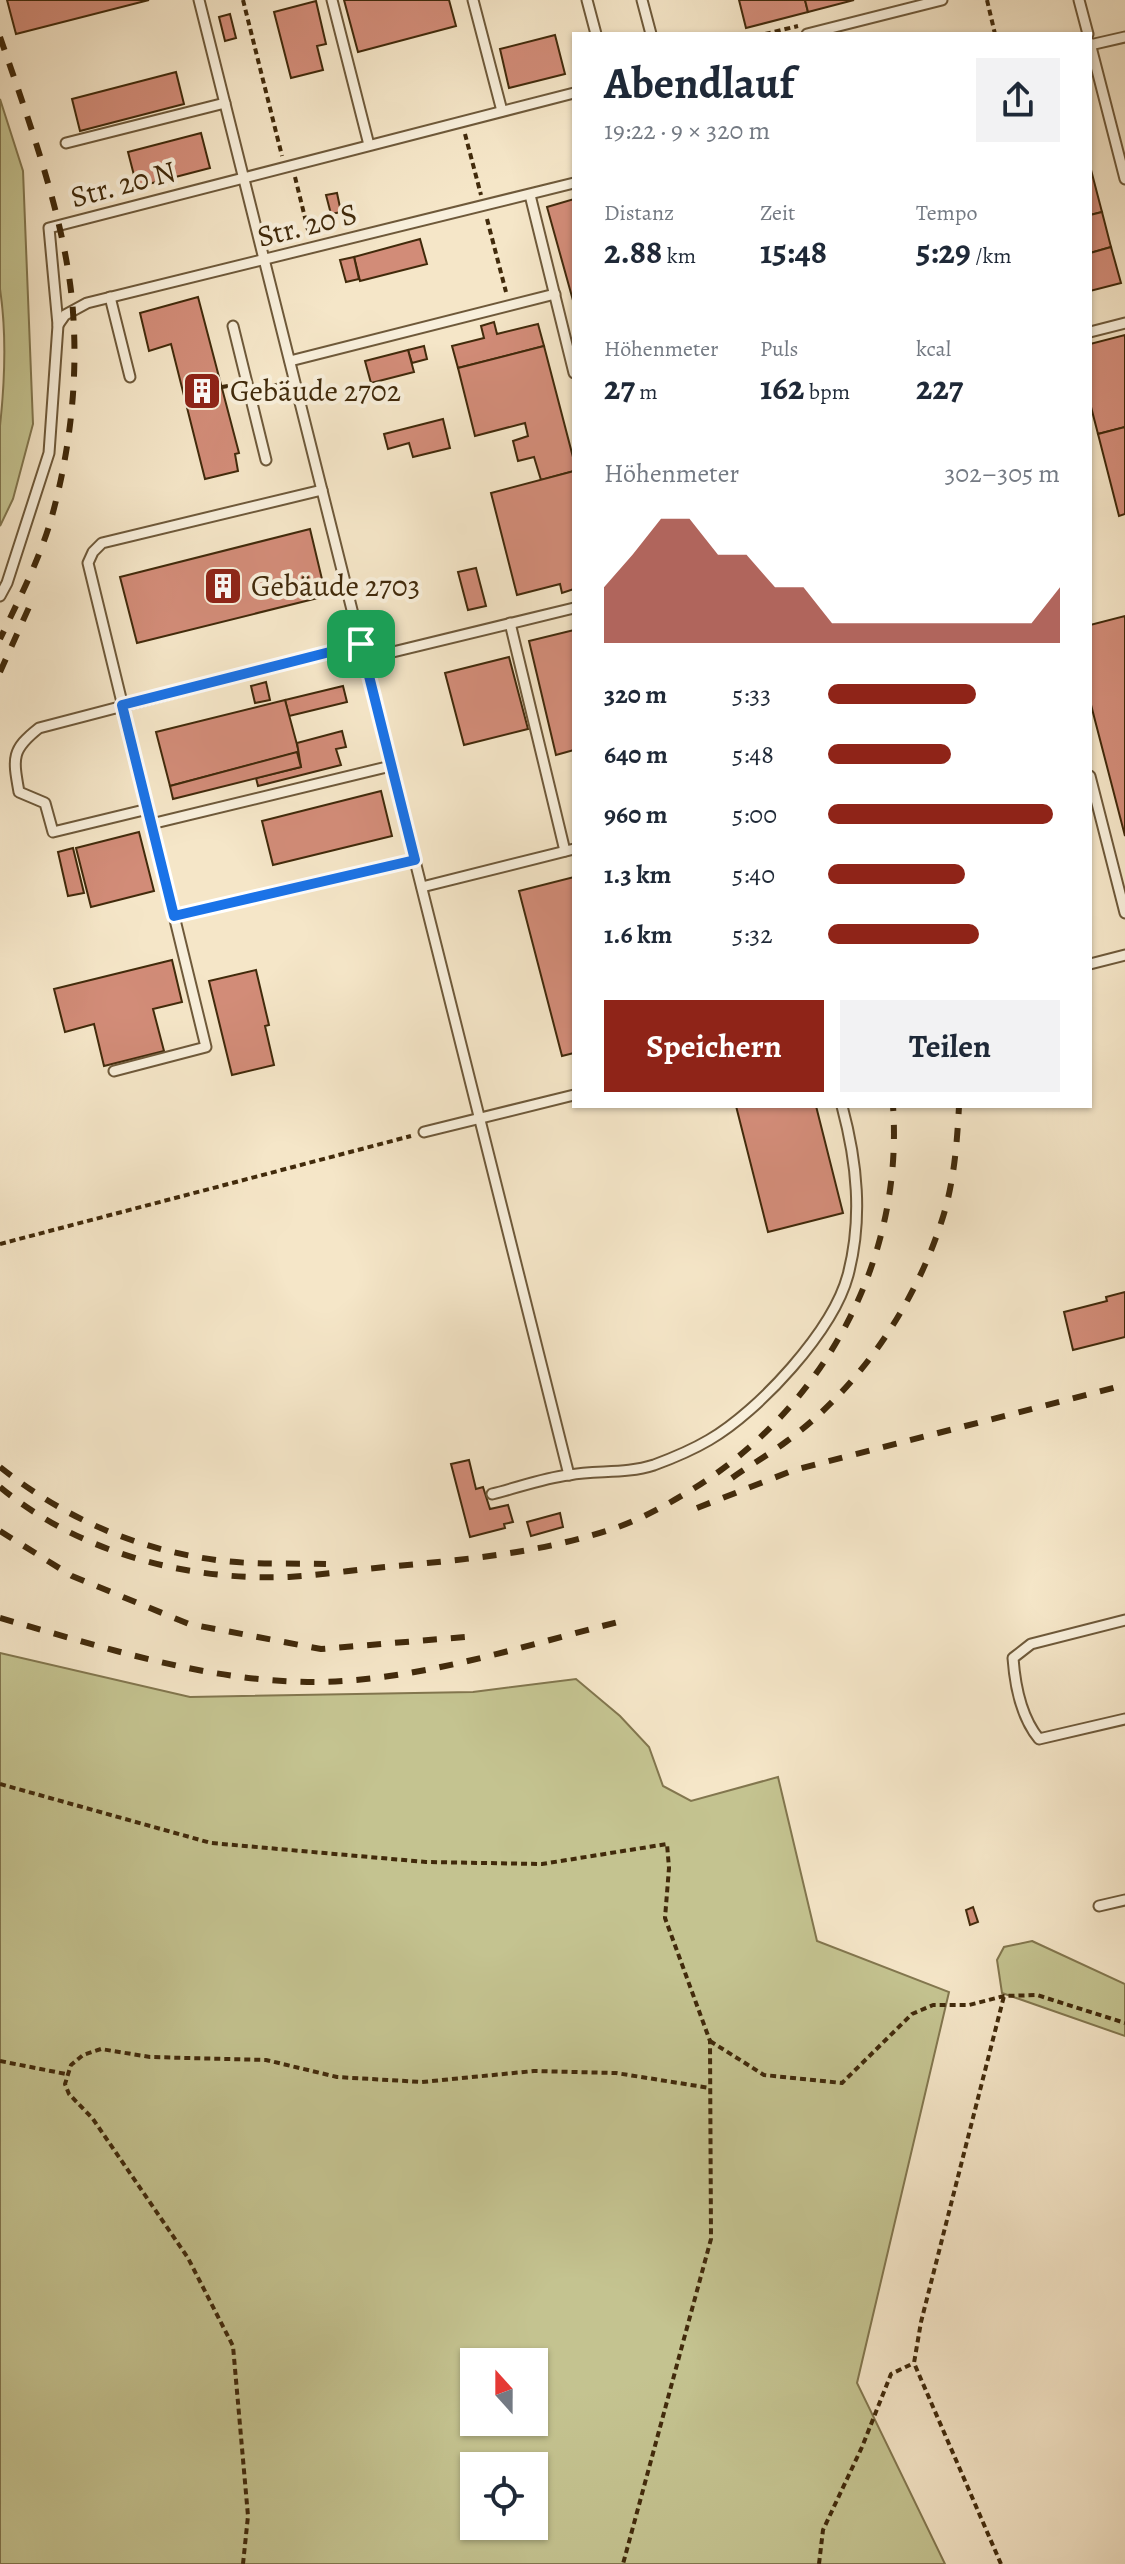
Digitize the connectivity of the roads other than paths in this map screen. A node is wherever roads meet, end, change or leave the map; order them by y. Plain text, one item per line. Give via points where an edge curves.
1 (199, 0) edge
2 (332, 0) edge
3 (473, 0) edge
4 (587, 0) edge
5 (642, 0) edge
6 (942, 0) edge
7 (1079, 0) edge
8 (595, 32) edge
9 (650, 32) edge
10 (815, 32) edge
11 (1087, 32) edge
12 (1125, 37) edge
13 (1092, 45) edge
14 (1092, 53) edge
15 (572, 94) edge
16 (225, 103) junction
17 (502, 111) junction
18 (66, 143) dead end
19 (369, 145) junction
20 (243, 177) junction
21 (1125, 179) edge
22 (572, 184) edge
23 (530, 195) junction
24 (264, 260) junction
25 (555, 294) junction
26 (110, 297) junction
27 (1125, 323) edge
28 (58, 325) junction
29 (233, 326) dead end
30 (1092, 331) edge
31 (290, 361) junction
32 (572, 365) edge
33 (130, 377) dead end
34 (295, 385) junction
35 (250, 396) junction
36 (266, 460) dead end
37 (322, 490) junction
38 (0, 596) edge
39 (572, 608) edge
40 (510, 623) junction
41 (361, 644) junction
42 (364, 659) junction
43 (122, 705) junction
44 (391, 766) junction
45 (1092, 784) edge
46 (148, 809) junction
47 (151, 824) junction
48 (570, 850) edge
49 (415, 860) junction
50 (422, 887) junction
51 (1125, 913) edge
52 (174, 916) junction
53 (1125, 955) edge
54 (1092, 963) edge
55 (114, 1071) dead end
56 (572, 1095) edge
57 (842, 1108) edge
58 (480, 1118) junction
59 (424, 1132) road end
60 (569, 1475) junction
61 (492, 1494) dead end
62 (1125, 1620) edge
63 (1125, 1719) edge
64 (1125, 1900) edge
65 (1099, 1906) dead end

1 - 16 lane
2 - 19 lane
3 - 17 lane
4 - 8 lane
5 - 9 lane
6 - 10 lane
7 - 11 lane
12 - 13 lane
14 - 21 lane
15 - 17 lane, Str. 20 N
16 - 18 lane
16 - 20 lane
17 - 19 lane, Str. 20 N
19 - 20 lane, Str. 20 N
20 - 24 lane
20 - 28 lane, Str. 20 N via 49,228
22 - 23 lane, Str. 20 S
23 - 24 lane, Str. 20 S
23 - 25 lane
24 - 26 lane, Str. 20 S
24 - 31 lane
25 - 31 lane
25 - 32 lane
26 - 28 lane, Str. 20 S via 73,309
26 - 33 lane
27 - 30 lane
28 - 38 lane, Str. 20 N via 49,453
29 - 35 lane
31 - 34 lane
34 - 35 lane
34 - 37 lane
35 - 36 lane
37 - 41 lane
37 - 43 lane via 102,543 93,552 88,563
39 - 40 lane
40 - 42 lane
40 - 48 lane
41 - 42 lane
41 - 43 lane
42 - 44 lane
43 - 46 lane
43 - 46 lane via 39,728 20,743 13,760 19,792 45,803 53,832
44 - 47 lane
44 - 49 lane
45 - 51 lane
46 - 47 lane
47 - 52 lane
48 - 50 lane
49 - 50 lane
49 - 52 lane
50 - 58 lane
52 - 55 lane via 206,1047
53 - 54 lane
56 - 58 lane
57 - 60 lane via 855,1165 856,1227 848,1275 824,1324 766,1395 712,1439 650,1466
58 - 59 lane
58 - 60 lane
60 - 61 lane
62 - 63 lane via 1031,1644 1013,1658 1014,1683 1039,1739
64 - 65 lane

